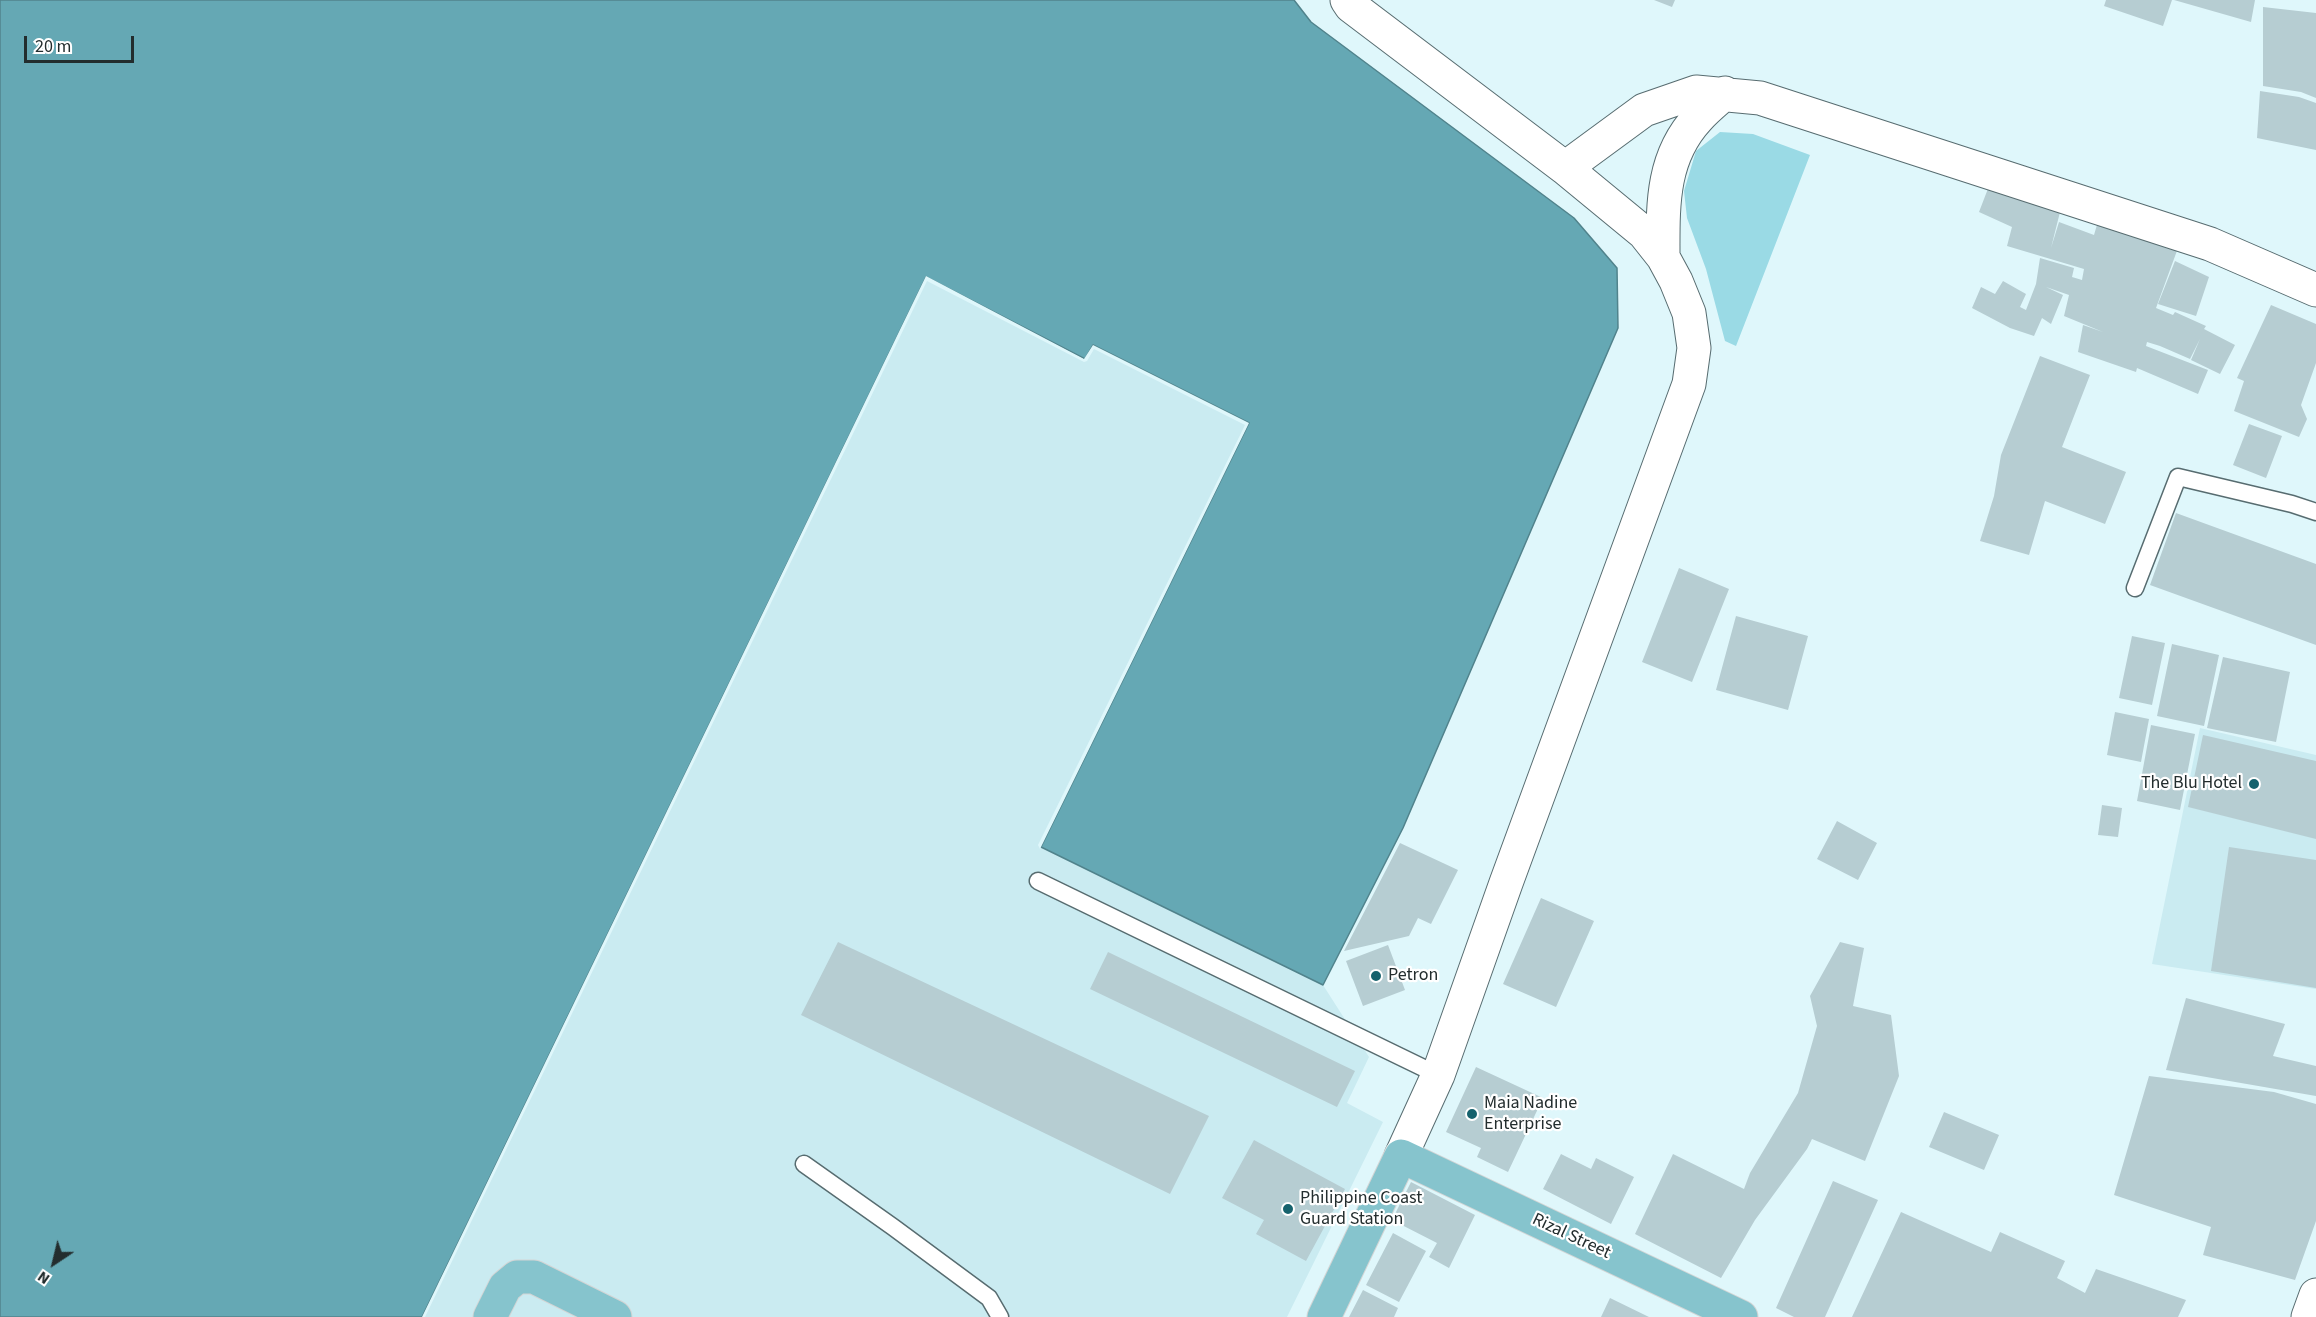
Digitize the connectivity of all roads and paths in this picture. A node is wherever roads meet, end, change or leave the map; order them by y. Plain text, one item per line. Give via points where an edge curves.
1 (1347, 0) edge
2 (1725, 93) junction
3 (1565, 168) junction
4 (1663, 257) junction
5 (2316, 290) edge
6 (2316, 512) edge
7 (2135, 588) dead end
8 (1038, 881) dead end
9 (1438, 1075) junction
10 (1401, 1156) junction
11 (804, 1164) dead end
12 (2316, 1295) edge
13 (490, 1317) edge
14 (615, 1317) edge
15 (1000, 1317) edge
16 (1324, 1317) edge
17 (1741, 1317) edge
18 (2308, 1317) edge

1 - 3 street
2 - 3 street via 1696,92 1644,110
2 - 4 street via 1697,119 1675,152 1663,197
2 - 5 street via 1760,98 2210,244
3 - 4 street via 1644,233
4 - 9 street via 1689,313 1694,348 1689,384
6 - 7 lane via 2178,477
8 - 9 lane
9 - 10 street
10 - 16 main road
10 - 17 main road, Rizal Street
11 - 15 lane via 989,1298
12 - 18 street
13 - 14 main road via 505,1287 517,1277 534,1277

